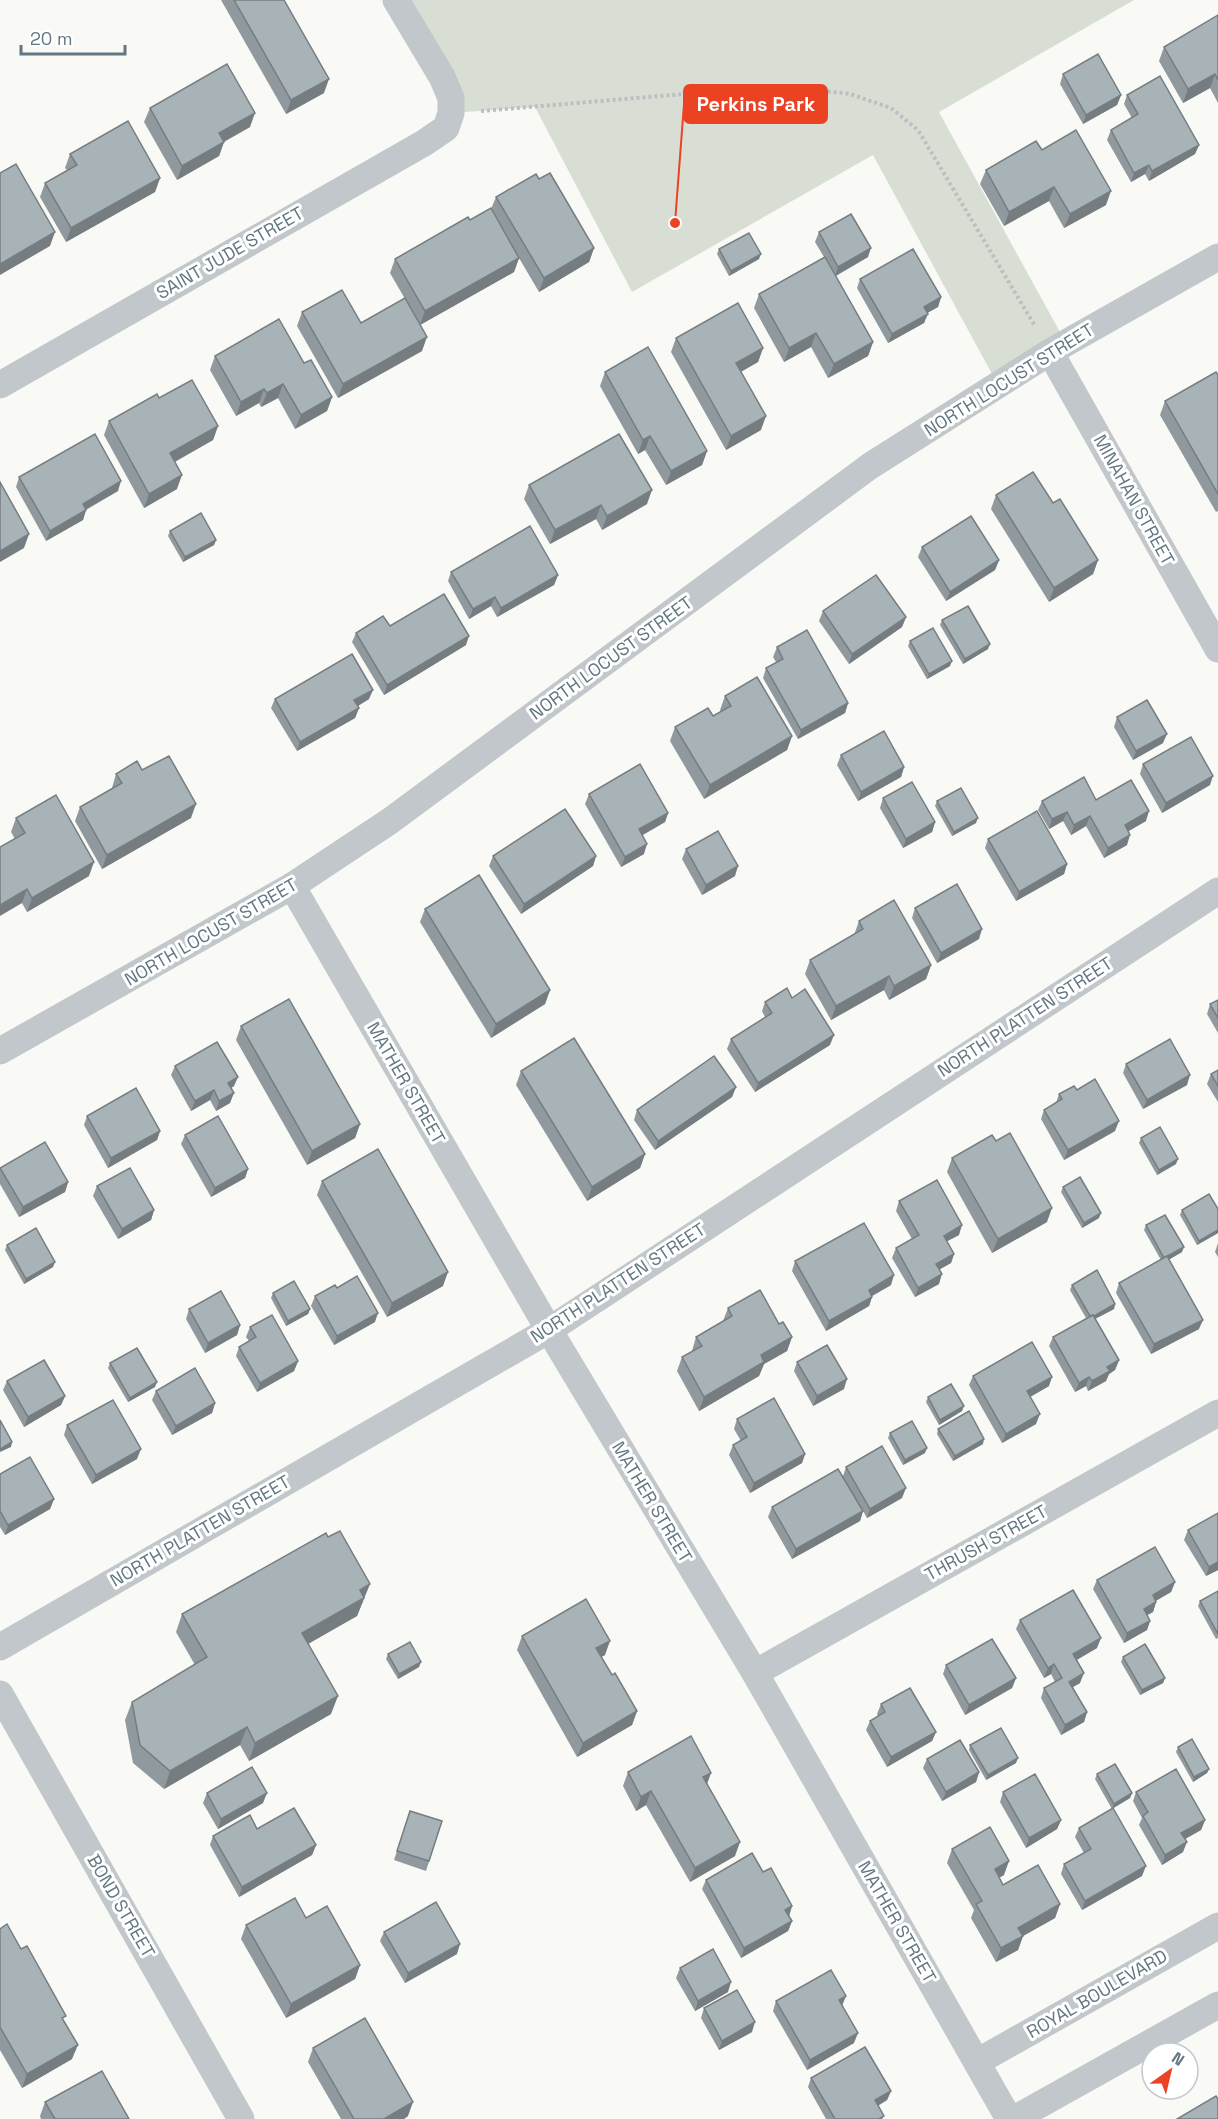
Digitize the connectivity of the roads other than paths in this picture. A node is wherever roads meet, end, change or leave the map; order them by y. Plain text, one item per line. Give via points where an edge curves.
1 (396, 0) edge
2 (1218, 257) edge
3 (1050, 352) junction
4 (0, 385) edge
5 (1218, 649) edge
6 (292, 886) junction
7 (1218, 891) edge
8 (0, 1051) edge
9 (549, 1330) junction
10 (1218, 1413) edge
11 (0, 1647) edge
12 (754, 1673) junction
13 (0, 1694) edge
14 (1218, 1926) edge
15 (1218, 2005) edge
16 (977, 2062) junction
17 (241, 2119) edge
18 (1009, 2119) edge
19 (1014, 2119) edge

1 - 4 street, SAINT JUDE STREET via 451,98 446,128
2 - 3 street, NORTH LOCUST STREET
3 - 5 street, MINAHAN STREET
3 - 6 street, NORTH LOCUST STREET via 870,466 399,814
6 - 8 street, NORTH LOCUST STREET
6 - 9 street, MATHER STREET
7 - 9 street, NORTH PLATTEN STREET
9 - 11 street, NORTH PLATTEN STREET
9 - 12 street, MATHER STREET
10 - 12 street, THRUSH STREET
12 - 16 street, MATHER STREET
13 - 17 street, BOND STREET
14 - 16 street, ROYAL BOULEVARD
15 - 19 street
16 - 18 street, MATHER STREET

